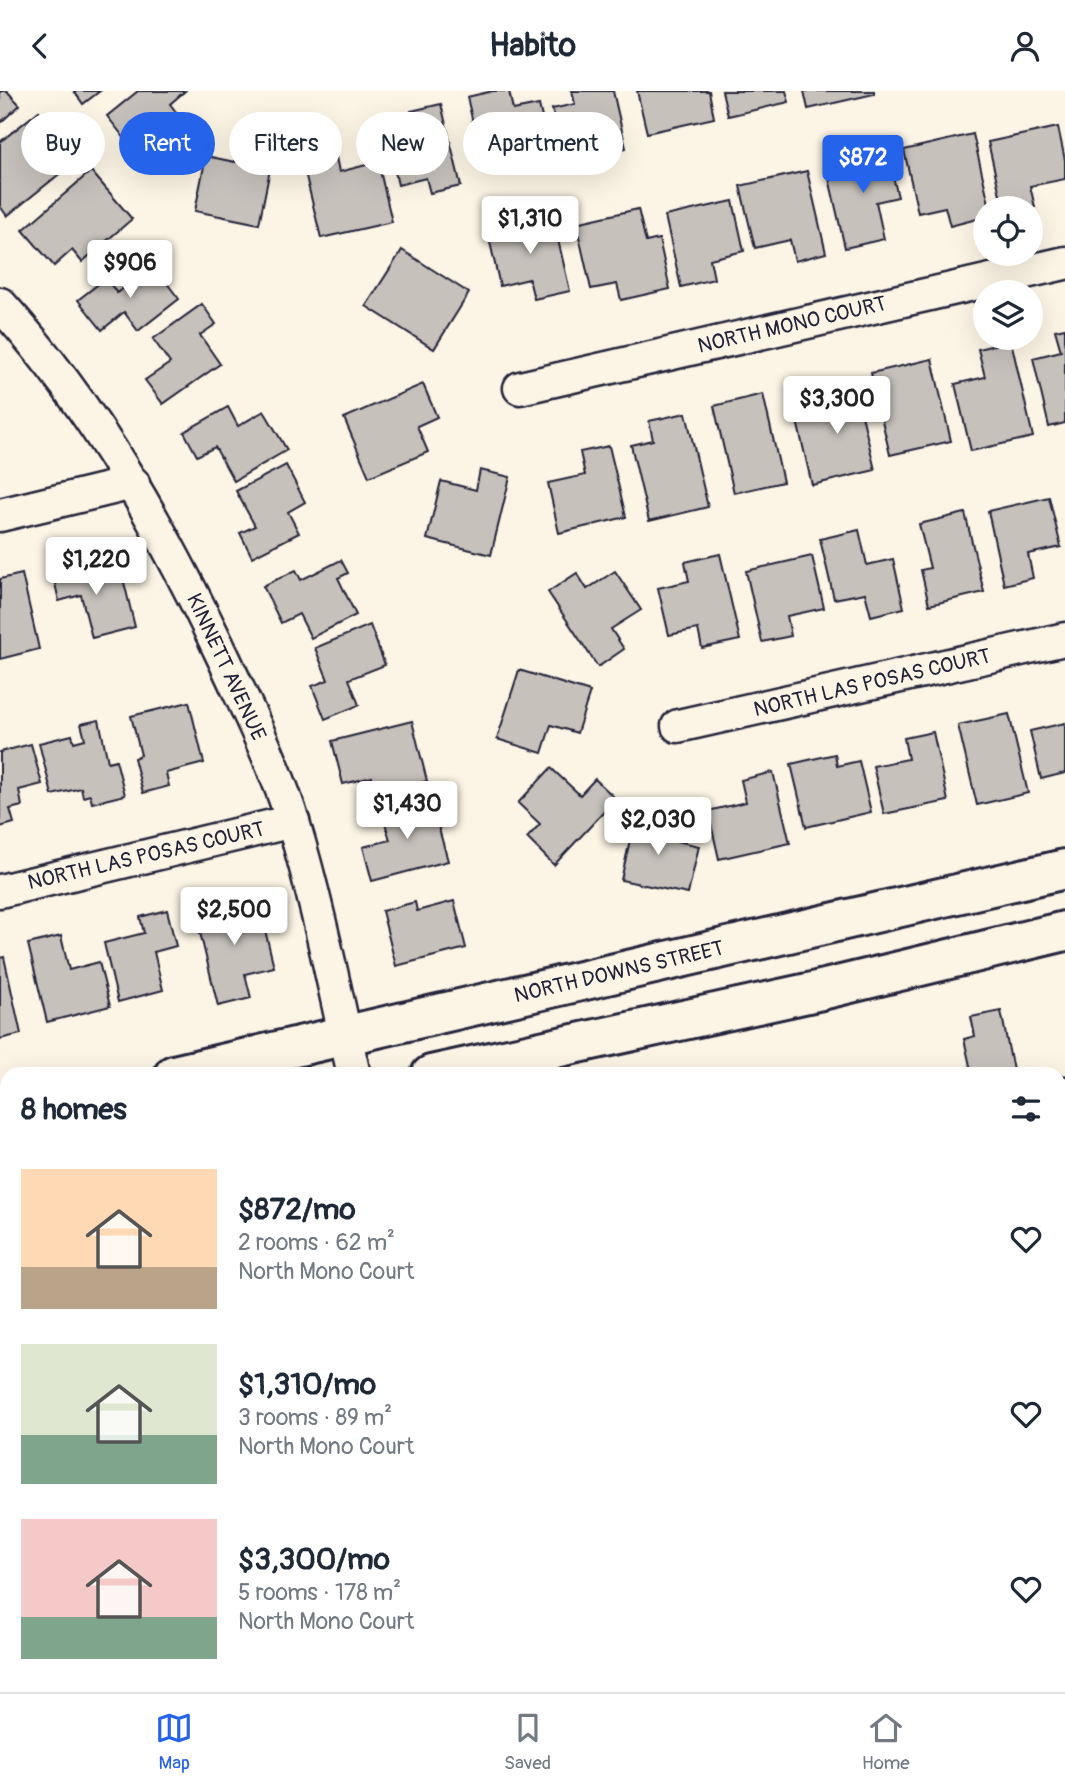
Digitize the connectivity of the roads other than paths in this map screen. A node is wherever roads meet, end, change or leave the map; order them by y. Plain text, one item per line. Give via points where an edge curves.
1 (1065, 263) edge
2 (0, 304) edge
3 (520, 387) dead end
4 (133, 483) junction
5 (0, 515) edge
6 (1065, 639) edge
7 (678, 726) dead end
8 (293, 821) junction
9 (1065, 869) edge
10 (0, 891) edge
11 (1065, 931) edge
12 (345, 1034) junction
13 (207, 1067) edge
14 (352, 1067) edge
15 (468, 1067) edge

1 - 3 street, NORTH MONO COURT
2 - 4 street, KINNETT AVENUE via 66,386
4 - 5 street
4 - 8 street, KINNETT AVENUE via 249,712
6 - 7 street, NORTH LAS POSAS COURT
8 - 10 street, NORTH LAS POSAS COURT
8 - 12 street, KINNETT AVENUE
9 - 12 street, NORTH DOWNS STREET
11 - 15 street
12 - 13 street, NORTH DOWNS STREET
12 - 14 street, KINNETT AVENUE

